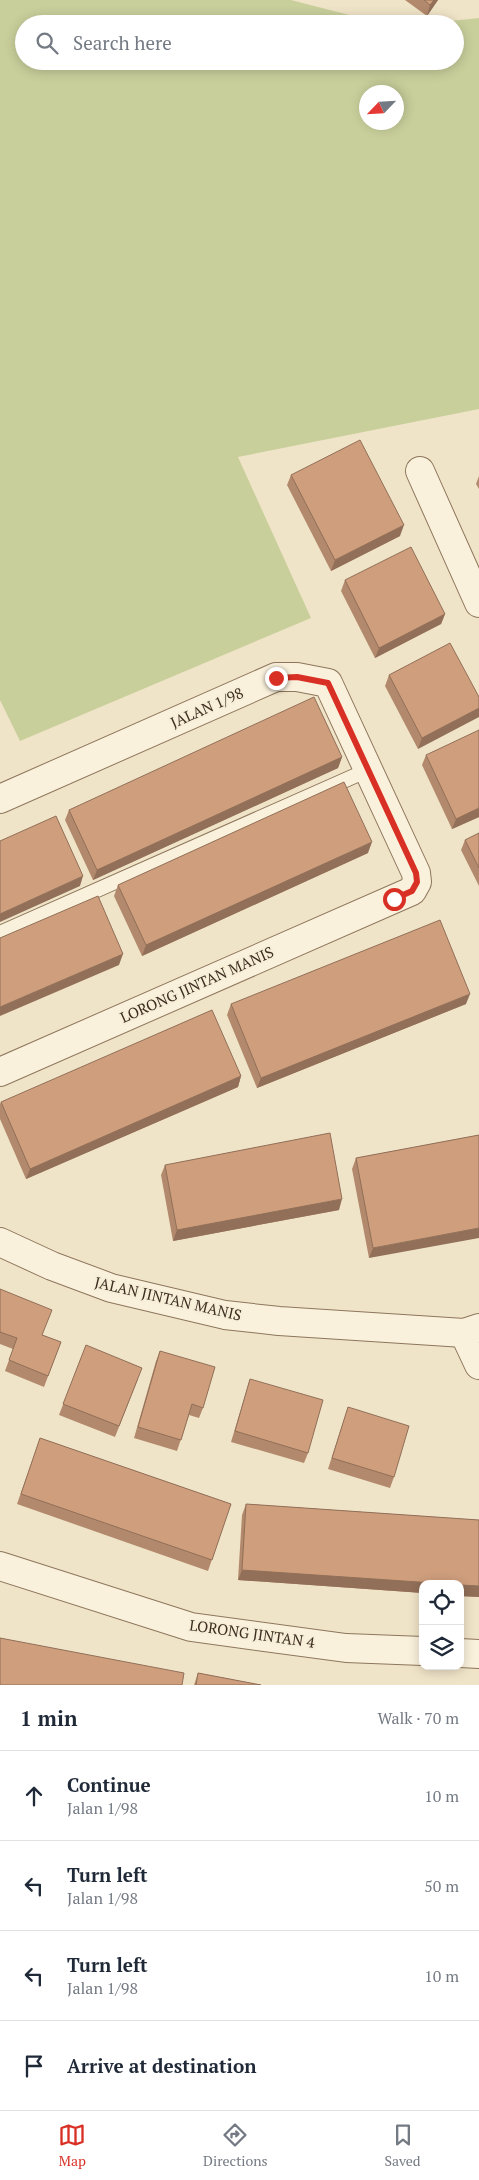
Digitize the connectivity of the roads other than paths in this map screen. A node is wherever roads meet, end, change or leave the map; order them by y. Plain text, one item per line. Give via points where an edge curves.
1 (420, 471) dead end
2 (479, 603) edge
3 (368, 770) junction
4 (2, 794) edge
5 (394, 899) joint
6 (0, 934) edge
7 (0, 1072) edge
8 (0, 1242) edge
9 (472, 1331) edge
10 (479, 1365) edge
11 (0, 1566) edge
12 (419, 1651) edge
13 (464, 1653) edge
14 (479, 1654) edge

1 - 2 street
3 - 4 street, JALAN 1/98 via 328,683 297,677 276,678
3 - 5 street, JALAN 1/98 via 416,873 417,882 412,891
3 - 6 lane
5 - 7 street, LORONG JINTAN MANIS
8 - 9 street, JALAN JINTAN MANIS via 111,1288 225,1315
9 - 10 street
11 - 12 street, LORONG JINTAN 4 via 191,1627 346,1648
13 - 14 street

